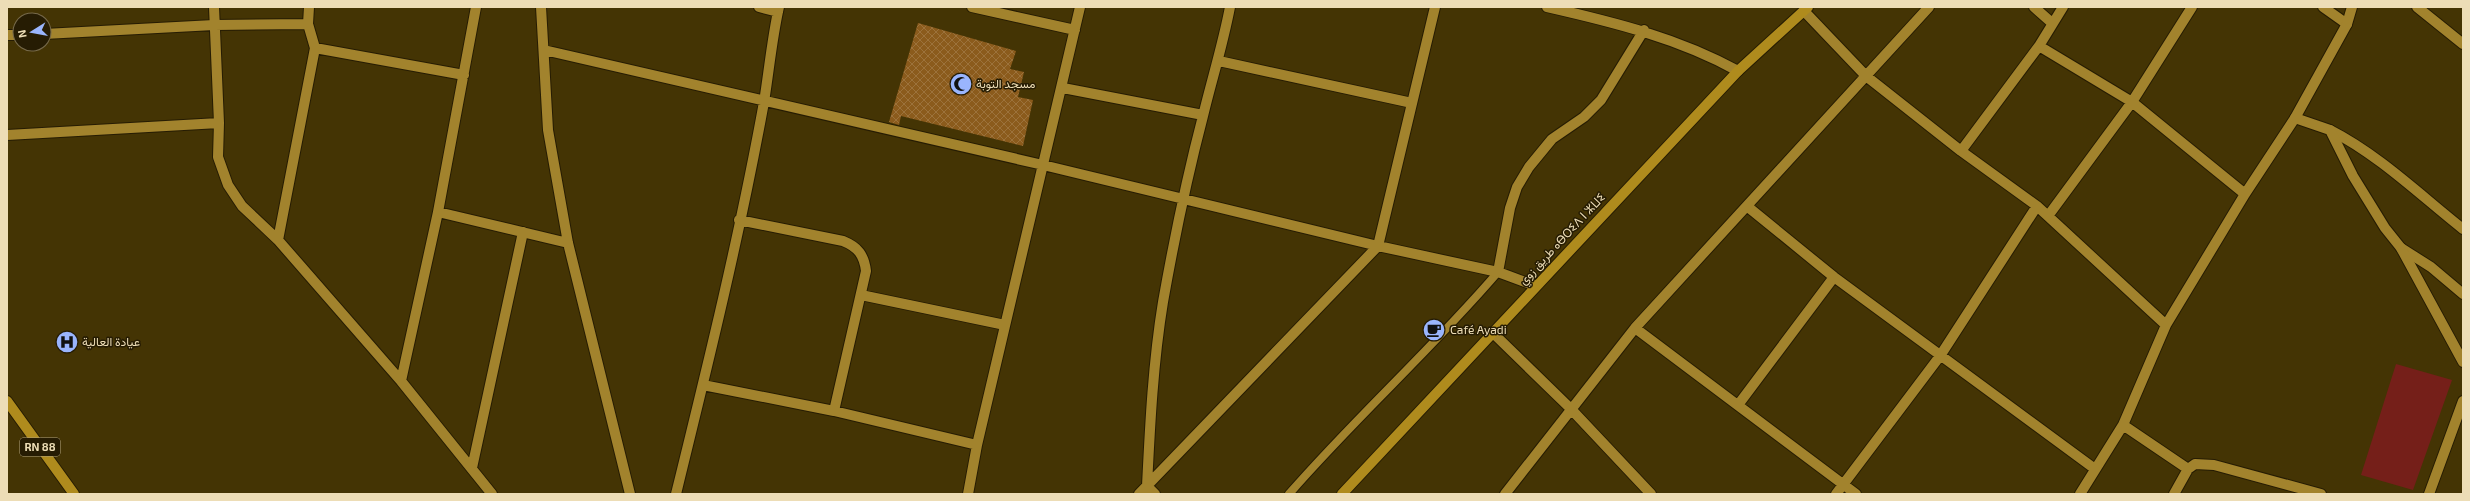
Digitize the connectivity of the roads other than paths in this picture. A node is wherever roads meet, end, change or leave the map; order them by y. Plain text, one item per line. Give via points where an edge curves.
1 (214, 7) edge
2 (309, 7) edge
3 (476, 7) edge
4 (541, 7) edge
5 (759, 7) edge
6 (972, 7) edge
7 (1080, 7) edge
8 (1230, 7) edge
9 (1435, 7) edge
10 (1547, 7) edge
11 (1929, 7) edge
12 (2034, 7) edge
13 (2063, 7) edge
14 (2192, 7) edge
15 (2323, 7) edge
16 (2352, 7) edge
17 (2417, 7) edge
18 (778, 9) edge
19 (1806, 9) edge
20 (1588, 11) edge
21 (2052, 23) junction
22 (308, 24) junction
23 (2347, 24) junction
24 (214, 25) junction
25 (1075, 30) junction
26 (1644, 30) junction
27 (52, 34) edge
28 (2463, 44) edge
29 (2039, 46) junction
30 (315, 48) junction
31 (544, 50) junction
32 (1219, 61) junction
33 (1738, 71) junction
34 (464, 75) junction
35 (1866, 76) junction
36 (1062, 88) junction
37 (764, 102) junction
38 (2132, 102) junction
39 (1412, 103) junction
40 (1203, 115) junction
41 (2295, 118) junction
42 (219, 123) junction
43 (2330, 130) junction
44 (7, 135) edge
45 (1961, 151) junction
46 (1043, 166) junction
47 (2245, 194) junction
48 (1184, 199) junction
49 (2037, 206) junction
50 (1748, 207) junction
51 (438, 212) junction
52 (2048, 216) junction
53 (739, 220) junction
54 (2463, 229) edge
55 (523, 232) junction
56 (278, 240) junction
57 (568, 243) junction
58 (1378, 246) junction
59 (2401, 248) junction
60 (1498, 272) junction
61 (1834, 277) junction
62 (1536, 286) junction
63 (2463, 294) edge
64 (861, 295) junction
65 (1005, 325) junction
66 (2166, 325) junction
67 (1635, 328) junction
68 (1493, 332) junction
69 (1940, 356) junction
70 (2463, 362) edge
71 (401, 381) junction
72 (703, 385) junction
73 (7, 401) edge
74 (2463, 401) edge
75 (1738, 405) junction
76 (1570, 408) junction
77 (834, 411) junction
78 (2123, 425) junction
79 (977, 445) junction
80 (472, 468) junction
81 (2096, 468) junction
82 (2188, 469) junction
83 (1843, 485) junction
84 (1147, 486) junction
85 (70, 492) edge
86 (1648, 493) edge
87 (492, 494) edge
88 (630, 494) edge
89 (676, 494) edge
90 (968, 494) edge
91 (1139, 494) edge
92 (1154, 494) edge
93 (1289, 494) edge
94 (1342, 494) edge
95 (1505, 494) edge
96 (1836, 494) edge
97 (1856, 494) edge
98 (2080, 494) edge
99 (2174, 494) edge
100 (2321, 494) edge
101 (2429, 494) edge

1 - 24 street
2 - 22 street
3 - 34 street
4 - 31 street
5 - 18 street
6 - 25 street
7 - 25 street
8 - 32 street
9 - 39 street
10 - 20 street
11 - 35 street
12 - 21 street
13 - 21 street
14 - 38 street
15 - 23 street
16 - 23 street
17 - 28 street
18 - 37 street
19 - 33 main road, طريق زوي ⴰⴱⵔⵉⴷ ⵏ ⵣⵡⵉ
19 - 35 street
20 - 26 street
21 - 29 street
22 - 24 street
22 - 30 street
23 - 41 street
24 - 27 street
24 - 42 street
25 - 36 street
26 - 33 street via 1712,56
26 - 60 street via 1601,100 1584,117 1552,139 1529,167 1517,187 1510,208
29 - 38 street
29 - 45 street
30 - 34 street
30 - 56 street
31 - 37 street
31 - 57 street via 548,130
32 - 39 street
32 - 40 street
33 - 62 main road, طريق زوي ⴰⴱⵔⵉⴷ ⵏ ⵣⵡⵉ
34 - 51 street
35 - 45 street
35 - 50 street
36 - 40 street
36 - 46 street
37 - 46 street
37 - 53 street
38 - 47 street
38 - 52 street
39 - 58 street
40 - 48 street
41 - 43 street
41 - 47 street
42 - 44 street
42 - 56 street via 218,157 228,185 242,206
43 - 54 street via 2373,156
43 - 59 street via 2353,176 2385,228
45 - 49 street
46 - 48 street
46 - 65 street
47 - 66 street
48 - 58 street
48 - 84 street via 1163,303 1151,408
49 - 52 street
49 - 69 street
50 - 61 street
50 - 67 street
51 - 55 street
51 - 71 street
52 - 66 street
53 - 64 street via 854,245 865,261 866,271
53 - 72 street
55 - 57 street
55 - 80 street
56 - 71 street
57 - 88 street
58 - 60 street
58 - 84 street
59 - 63 street via 2431,267
59 - 70 street
60 - 62 street
60 - 93 lane via 1457,321
61 - 69 street
61 - 75 street
62 - 68 main road, طريق زوي ⴰⴱⵔⵉⴷ ⵏ ⵣⵡⵉ
64 - 65 street
64 - 77 street
65 - 79 street
66 - 78 street
67 - 75 street
67 - 76 street
68 - 76 street
68 - 94 main road, طريق زوي ⴰⴱⵔⵉⴷ ⵏ ⵣⵡⵉ
69 - 81 street
69 - 83 street
71 - 80 street
72 - 77 street
72 - 89 street
73 - 85 main road, RN 88
74 - 101 street
75 - 83 street
76 - 86 street
76 - 95 street
77 - 79 street
78 - 81 street
78 - 82 street
79 - 90 street
80 - 87 street
81 - 98 street
82 - 99 street
82 - 100 street via 2195,464 2214,465
83 - 96 street
83 - 97 street
84 - 91 street
84 - 92 street

